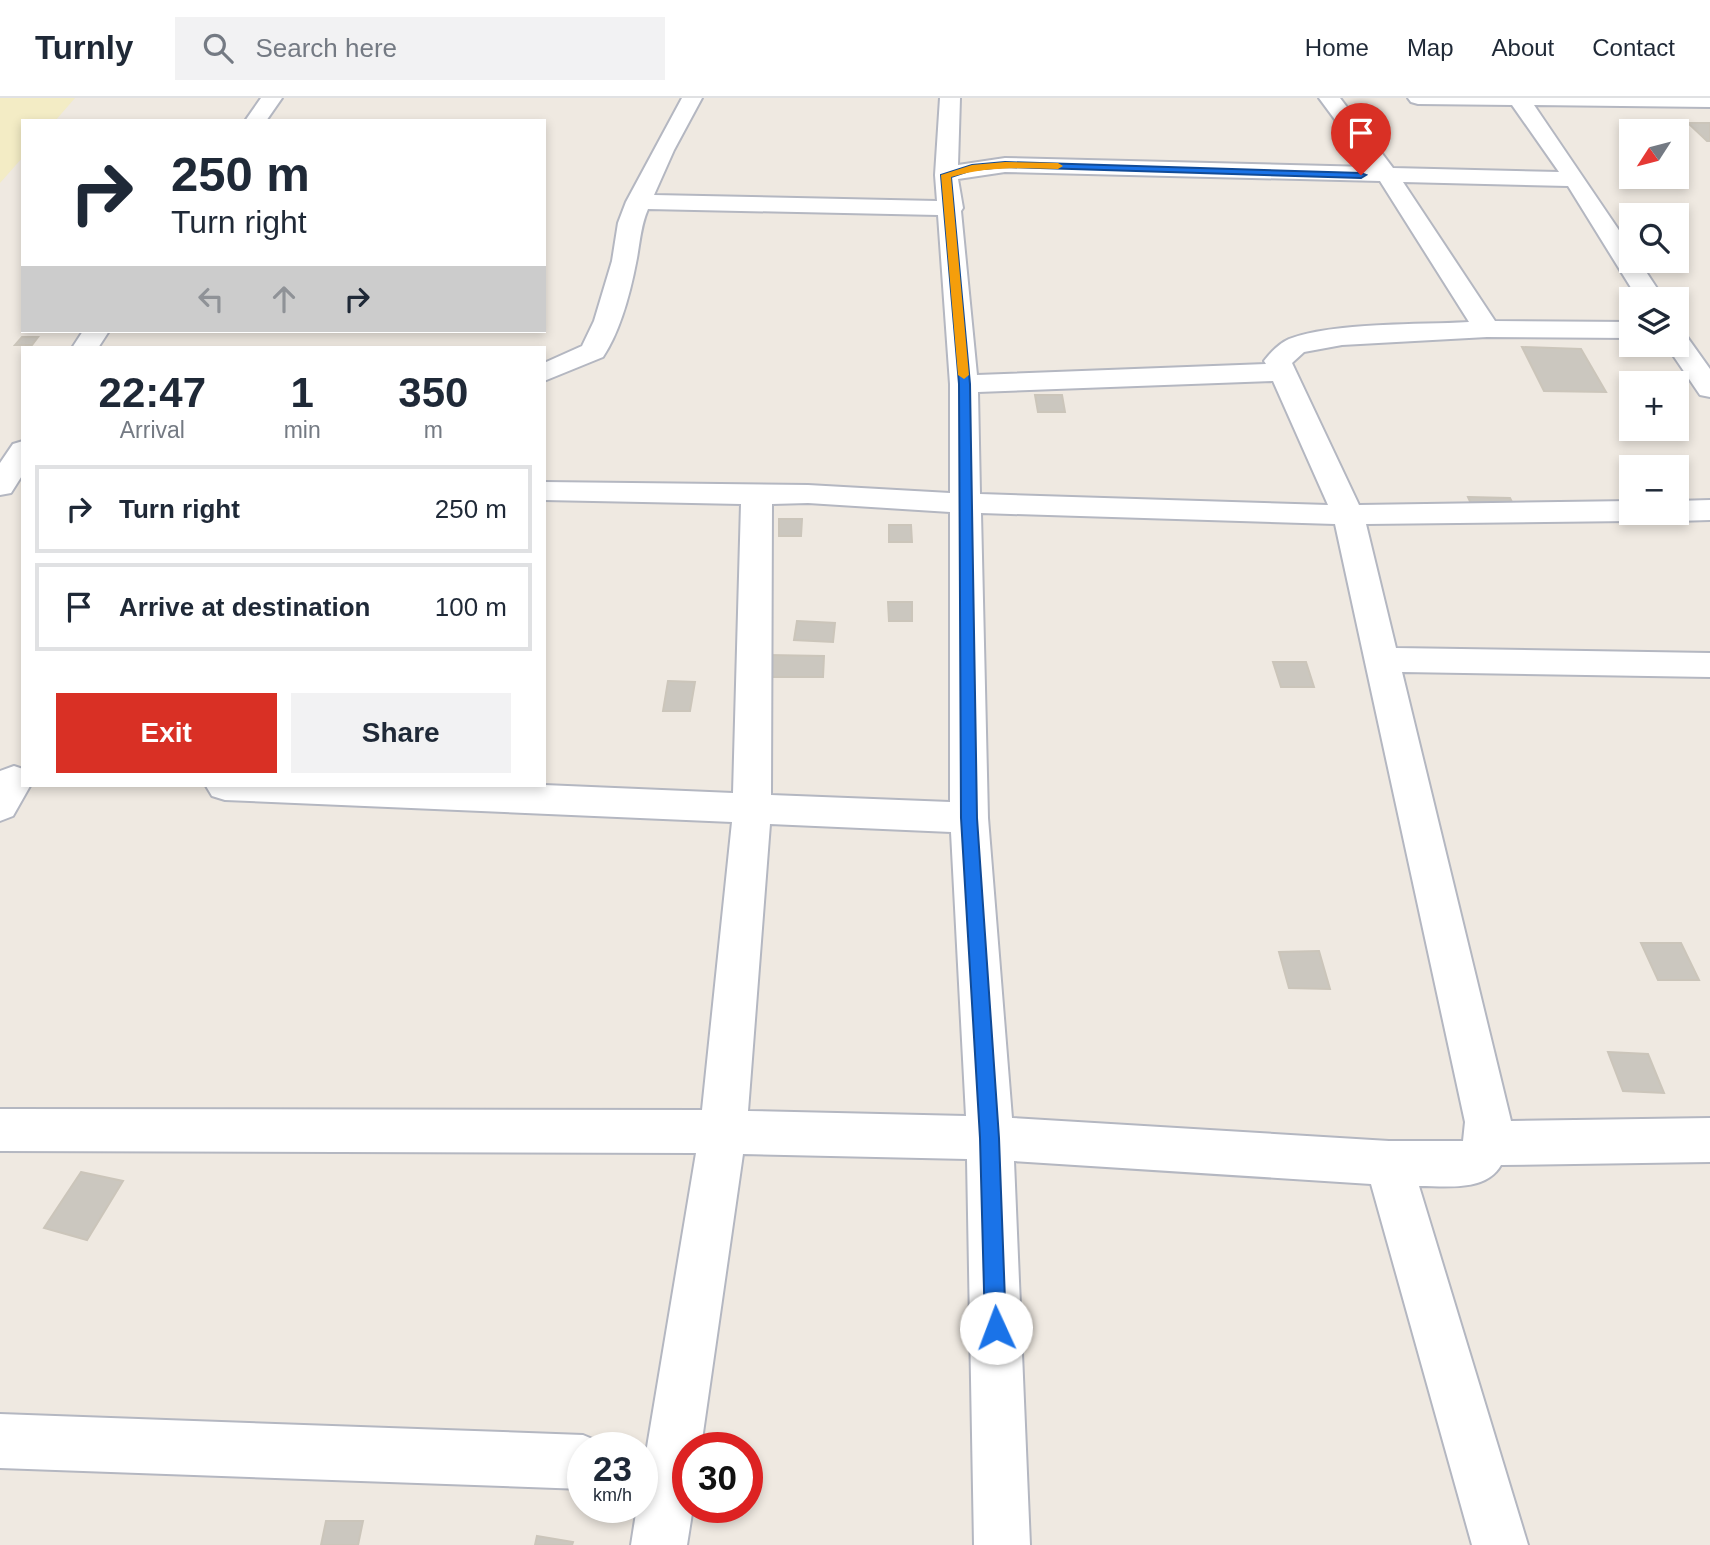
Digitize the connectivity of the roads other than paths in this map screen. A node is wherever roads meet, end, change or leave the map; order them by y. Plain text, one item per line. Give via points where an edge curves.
1 (272, 98) edge
2 (692, 98) edge
3 (950, 98) edge
4 (1329, 98) edge
5 (1418, 98) edge
6 (1479, 98) edge
7 (1636, 100) edge
8 (1520, 101) junction
9 (1710, 102) edge
10 (256, 119) edge
11 (946, 175) junction
12 (1388, 176) junction
13 (1575, 179) junction
14 (639, 202) junction
15 (951, 208) junction
16 (1643, 287) edge
17 (1487, 329) junction
18 (1619, 330) edge
19 (1690, 349) edge
20 (546, 372) edge
21 (1283, 372) junction
22 (964, 384) junction
23 (1710, 389) edge
24 (21, 453) edge
25 (0, 486) edge
26 (546, 491) edge
27 (757, 495) junction
28 (21, 500) edge
29 (0, 501) edge
30 (964, 503) junction
31 (1710, 510) edge
32 (1619, 511) edge
33 (1689, 511) edge
34 (1348, 515) junction
35 (1381, 660) junction
36 (1710, 665) edge
37 (301, 787) edge
38 (752, 809) junction
39 (969, 818) junction
40 (0, 1130) edge
41 (723, 1132) junction
42 (990, 1138) junction
43 (1710, 1140) edge
44 (1488, 1143) junction
45 (1389, 1163) junction
46 (0, 1441) edge
47 (658, 1460) edge
48 (567, 1461) edge
49 (658, 1505) edge
50 (659, 1545) edge
51 (1002, 1545) edge
52 (1500, 1545) edge

1 - 10 street
2 - 14 street
3 - 11 street
4 - 12 street
5 - 6 street
6 - 8 street
7 - 8 street
7 - 9 street
8 - 13 street
11 - 12 street via 1005,164
11 - 15 street
12 - 13 street
12 - 17 street
13 - 16 street
14 - 15 street
14 - 20 street via 607,321 593,351
15 - 22 street
17 - 18 street
17 - 21 street via 1315,340 1295,346 1278,361
19 - 23 street
21 - 22 street
21 - 34 street
22 - 30 street
24 - 25 street
26 - 27 street
27 - 30 street
27 - 38 street
28 - 29 street
30 - 34 street
30 - 39 street
31 - 33 street
32 - 34 street
34 - 35 street
35 - 36 street
35 - 44 street via 1488,1122
37 - 38 street
38 - 39 street
38 - 41 street
39 - 42 street
40 - 41 street
41 - 42 street
41 - 47 street
42 - 45 street
42 - 51 street
43 - 44 street
44 - 45 street via 1480,1157 1467,1164
45 - 52 street
46 - 48 street
49 - 50 street

